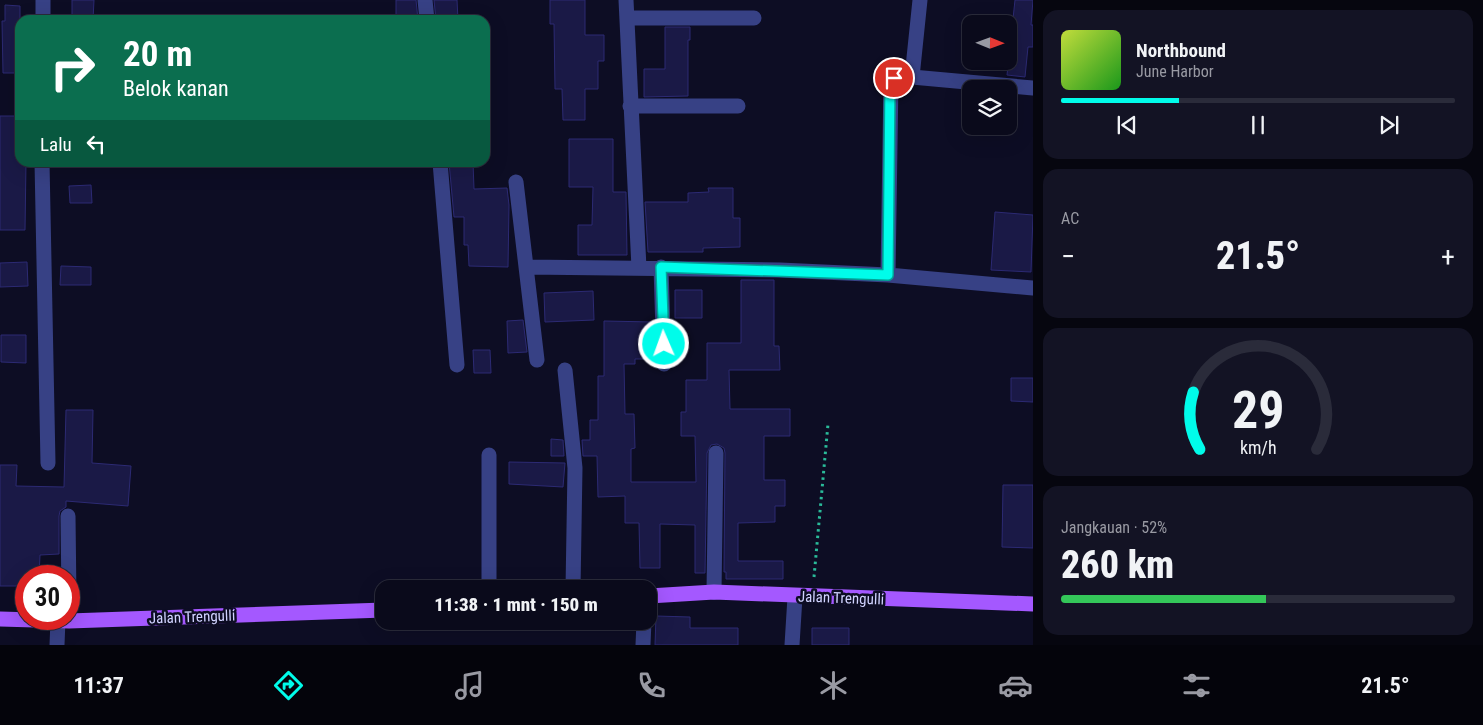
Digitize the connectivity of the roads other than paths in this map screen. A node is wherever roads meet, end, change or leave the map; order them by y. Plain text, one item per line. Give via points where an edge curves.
1 (43, 0) edge
2 (425, 0) edge
3 (626, 0) edge
4 (920, 0) edge
5 (43, 15) edge
6 (426, 15) edge
7 (627, 18) junction
8 (754, 18) dead end
9 (912, 76) junction
10 (1033, 88) edge
11 (630, 106) junction
12 (738, 106) dead end
13 (42, 167) edge
14 (440, 167) edge
15 (516, 182) dead end
16 (526, 267) junction
17 (661, 267) junction
18 (639, 268) junction
19 (888, 275) junction
20 (1033, 288) edge
21 (537, 360) dead end
22 (664, 364) dead end
23 (457, 365) dead end
24 (565, 370) dead end
25 (716, 453) dead end
26 (489, 455) dead end
27 (48, 463) dead end
28 (68, 516) dead end
29 (69, 565) edge
30 (490, 580) edge
31 (573, 580) edge
32 (714, 592) junction
33 (657, 596) edge
34 (795, 597) junction
35 (1033, 604) edge
36 (375, 610) edge
37 (0, 619) edge
38 (15, 619) edge
39 (80, 620) edge
40 (62, 630) edge
41 (644, 630) edge
42 (58, 645) edge
43 (644, 645) edge
44 (792, 645) edge

1 - 5 street
2 - 6 street
3 - 7 street
4 - 9 street
7 - 8 street
7 - 11 street
9 - 10 street
9 - 19 street via 894,78 890,83
11 - 12 street
11 - 18 street
13 - 27 street
14 - 23 street
15 - 16 street
16 - 18 street
16 - 21 street
17 - 18 street
17 - 19 street
17 - 22 street
19 - 20 street
24 - 31 street via 575,468
25 - 32 street
26 - 30 street
28 - 29 street
32 - 33 main road, Jalan Trengulli
32 - 34 main road, Jalan Trengulli
34 - 35 main road, Jalan Trengulli
34 - 44 street
36 - 39 main road, Jalan Trengulli
37 - 38 main road, Jalan Trengulli
40 - 42 street
41 - 43 street

